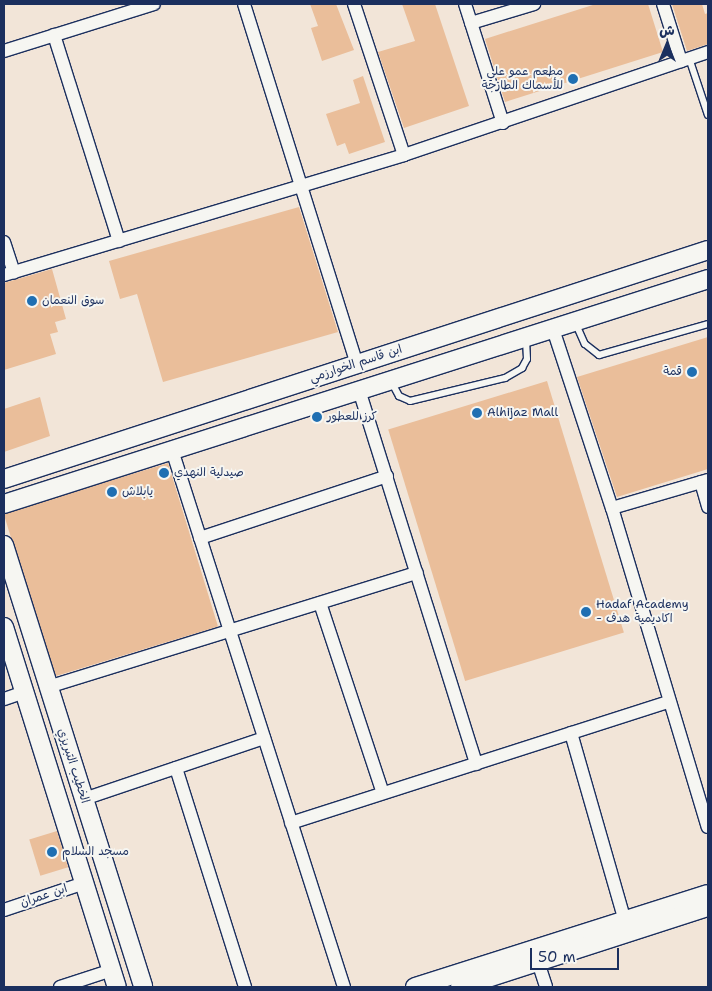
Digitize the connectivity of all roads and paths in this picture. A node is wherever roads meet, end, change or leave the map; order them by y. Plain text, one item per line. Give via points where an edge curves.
1 (154, 4) edge
2 (244, 4) edge
3 (354, 4) edge
4 (464, 4) edge
5 (534, 4) edge
6 (663, 4) edge
7 (471, 23) junction
8 (54, 35) junction
9 (4, 51) edge
10 (708, 52) edge
11 (685, 60) junction
12 (708, 115) edge
13 (503, 123) junction
14 (404, 155) junction
15 (303, 186) junction
16 (119, 241) junction
17 (4, 242) edge
18 (708, 250) edge
19 (9, 274) edge
20 (708, 279) edge
21 (575, 322) junction
22 (708, 324) edge
23 (553, 329) junction
24 (446, 335) junction
25 (526, 337) junction
26 (456, 360) junction
27 (358, 364) junction
28 (391, 380) junction
29 (359, 390) junction
30 (172, 450) junction
31 (387, 476) junction
32 (4, 479) edge
33 (704, 481) edge
34 (4, 504) edge
35 (708, 507) edge
36 (612, 508) junction
37 (200, 538) junction
38 (4, 545) edge
39 (417, 573) junction
40 (320, 603) junction
41 (4, 627) edge
42 (230, 631) junction
43 (48, 687) junction
44 (24, 692) junction
45 (4, 699) edge
46 (668, 702) junction
47 (571, 733) junction
48 (264, 738) junction
49 (476, 764) junction
50 (176, 768) junction
51 (702, 788) edge
52 (383, 794) junction
53 (84, 799) junction
54 (291, 823) junction
55 (708, 827) edge
56 (84, 883) junction
57 (708, 894) edge
58 (708, 907) edge
59 (4, 909) edge
60 (625, 920) junction
61 (538, 962) junction
62 (112, 970) junction
63 (60, 987) edge
64 (117, 987) edge
65 (143, 987) edge
66 (245, 987) edge
67 (344, 987) edge
68 (415, 987) edge
69 (460, 987) edge
70 (546, 987) edge

1 - 8 street
2 - 15 street
3 - 14 street
4 - 7 street
5 - 7 street
6 - 11 street
7 - 13 street
8 - 9 street
8 - 16 street
10 - 11 street
11 - 12 lane
11 - 13 street
13 - 14 street
14 - 15 street
15 - 16 street
15 - 27 street
16 - 19 street
17 - 19 street
18 - 24 street, ابن قاسم الخوارزمي
20 - 21 street, ابن قاسم الخوارزمي
21 - 22 lane via 585,344 599,355
21 - 23 street, ابن قاسم الخوارزمي
23 - 25 street, ابن قاسم الخوارزمي
23 - 36 street
24 - 26 street
24 - 27 street, ابن قاسم الخوارزمي
25 - 26 street, ابن قاسم الخوارزمي
25 - 28 lane via 527,359 522,368 505,378 410,401 399,396
26 - 28 street, ابن قاسم الخوارزمي
27 - 32 street, ابن قاسم الخوارزمي
28 - 29 street, ابن قاسم الخوارزمي
29 - 30 street, ابن قاسم الخوارزمي
29 - 31 street
30 - 34 street, ابن قاسم الخوارزمي
30 - 37 street
31 - 37 street
31 - 39 street
33 - 35 street
33 - 36 street
36 - 46 street
37 - 42 street
38 - 43 street, الخطيب التبريزي
39 - 40 street
39 - 49 street
40 - 42 street
40 - 52 street
41 - 44 street, الخطيب التبريزي
42 - 43 street
42 - 48 street
43 - 53 street, الخطيب التبريزي
44 - 45 street
44 - 56 street, الخطيب التبريزي
46 - 47 street
46 - 51 street
47 - 49 street
47 - 60 street
48 - 50 street
48 - 54 street
49 - 52 street
50 - 53 street
50 - 66 street
51 - 55 street
52 - 54 street
53 - 65 street, الخطيب التبريزي
54 - 67 street
56 - 59 street, ابن عمران
56 - 62 street, الخطيب التبريزي
57 - 60 street
58 - 61 street
60 - 68 street
61 - 69 street
61 - 70 street
62 - 63 street
62 - 64 street, الخطيب التبريزي

